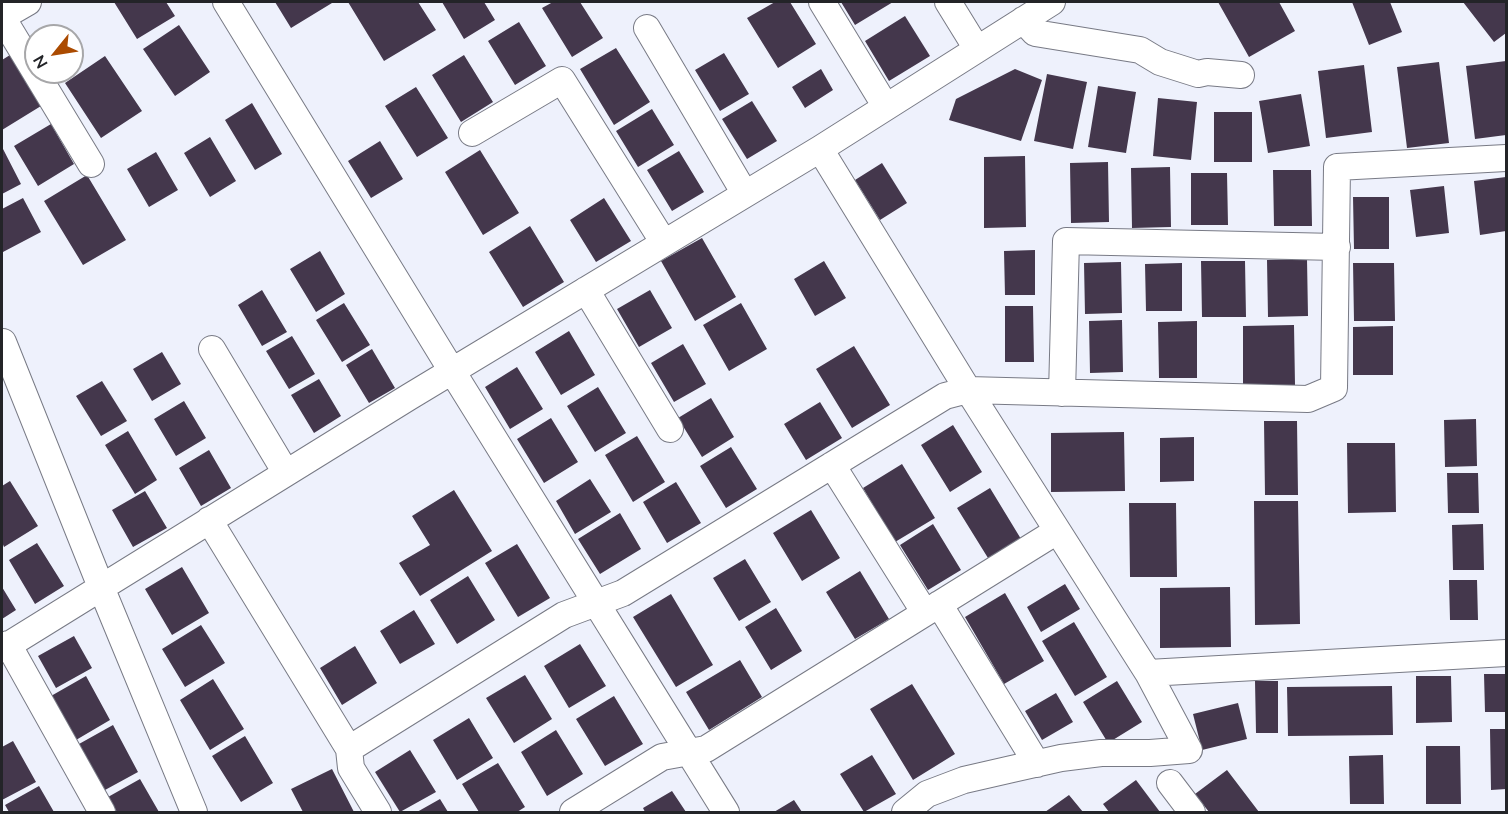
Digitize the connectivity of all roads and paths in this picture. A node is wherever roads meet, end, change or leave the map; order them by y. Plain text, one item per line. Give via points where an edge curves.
1 (28, 2) edge
2 (226, 2) edge
3 (822, 2) edge
4 (948, 2) edge
5 (1052, 2) edge
6 (2, 17) edge
7 (1023, 20) junction
8 (647, 28) dead end
9 (977, 49) junction
10 (1241, 75) dead end
11 (886, 107) junction
12 (472, 133) dead end
13 (820, 149) junction
14 (1506, 158) edge
15 (91, 164) dead end
16 (746, 194) junction
17 (664, 243) junction
18 (1337, 247) junction
19 (586, 290) junction
20 (3, 342) edge
21 (212, 349) dead end
22 (452, 371) junction
23 (968, 390) junction
24 (1062, 393) junction
25 (670, 429) dead end
26 (832, 465) junction
27 (286, 472) junction
28 (209, 520) junction
29 (1057, 531) junction
30 (100, 587) junction
31 (595, 603) junction
32 (932, 608) junction
33 (5, 646) edge
34 (1506, 653) edge
35 (1148, 673) junction
36 (349, 749) junction
37 (686, 751) junction
38 (1037, 764) junction
39 (1170, 783) dead end
40 (102, 813) edge
41 (194, 813) edge
42 (378, 813) edge
43 (573, 813) edge
44 (726, 813) edge
45 (905, 813) edge
46 (1192, 813) edge

1 - 6 street
2 - 22 street
3 - 11 street
4 - 9 street
5 - 7 street
6 - 15 street
7 - 9 street
7 - 10 street via 1035,33 1140,50 1160,62 1198,74
8 - 16 street
9 - 11 street
11 - 13 street
12 - 17 street via 562,80
13 - 16 street
13 - 23 street
14 - 18 street via 1338,167
16 - 17 street
17 - 19 street
18 - 24 street via 1334,388 1308,399
18 - 24 street via 1066,241
19 - 22 street
19 - 25 street
20 - 30 street
21 - 27 street
22 - 27 street
22 - 31 street
23 - 24 street
23 - 26 street via 945,396
23 - 29 street
26 - 31 street via 623,593
26 - 32 street
27 - 28 street
28 - 30 street
28 - 36 street
29 - 32 street
29 - 35 street
30 - 33 street
30 - 41 street
31 - 36 street via 564,615
31 - 37 street
32 - 37 street via 706,748
32 - 38 street
33 - 40 street
34 - 35 street
35 - 38 street via 1189,750 1101,753
36 - 42 street via 351,768
37 - 43 street via 663,757
37 - 44 street
38 - 45 street via 964,780 927,794
39 - 46 street

